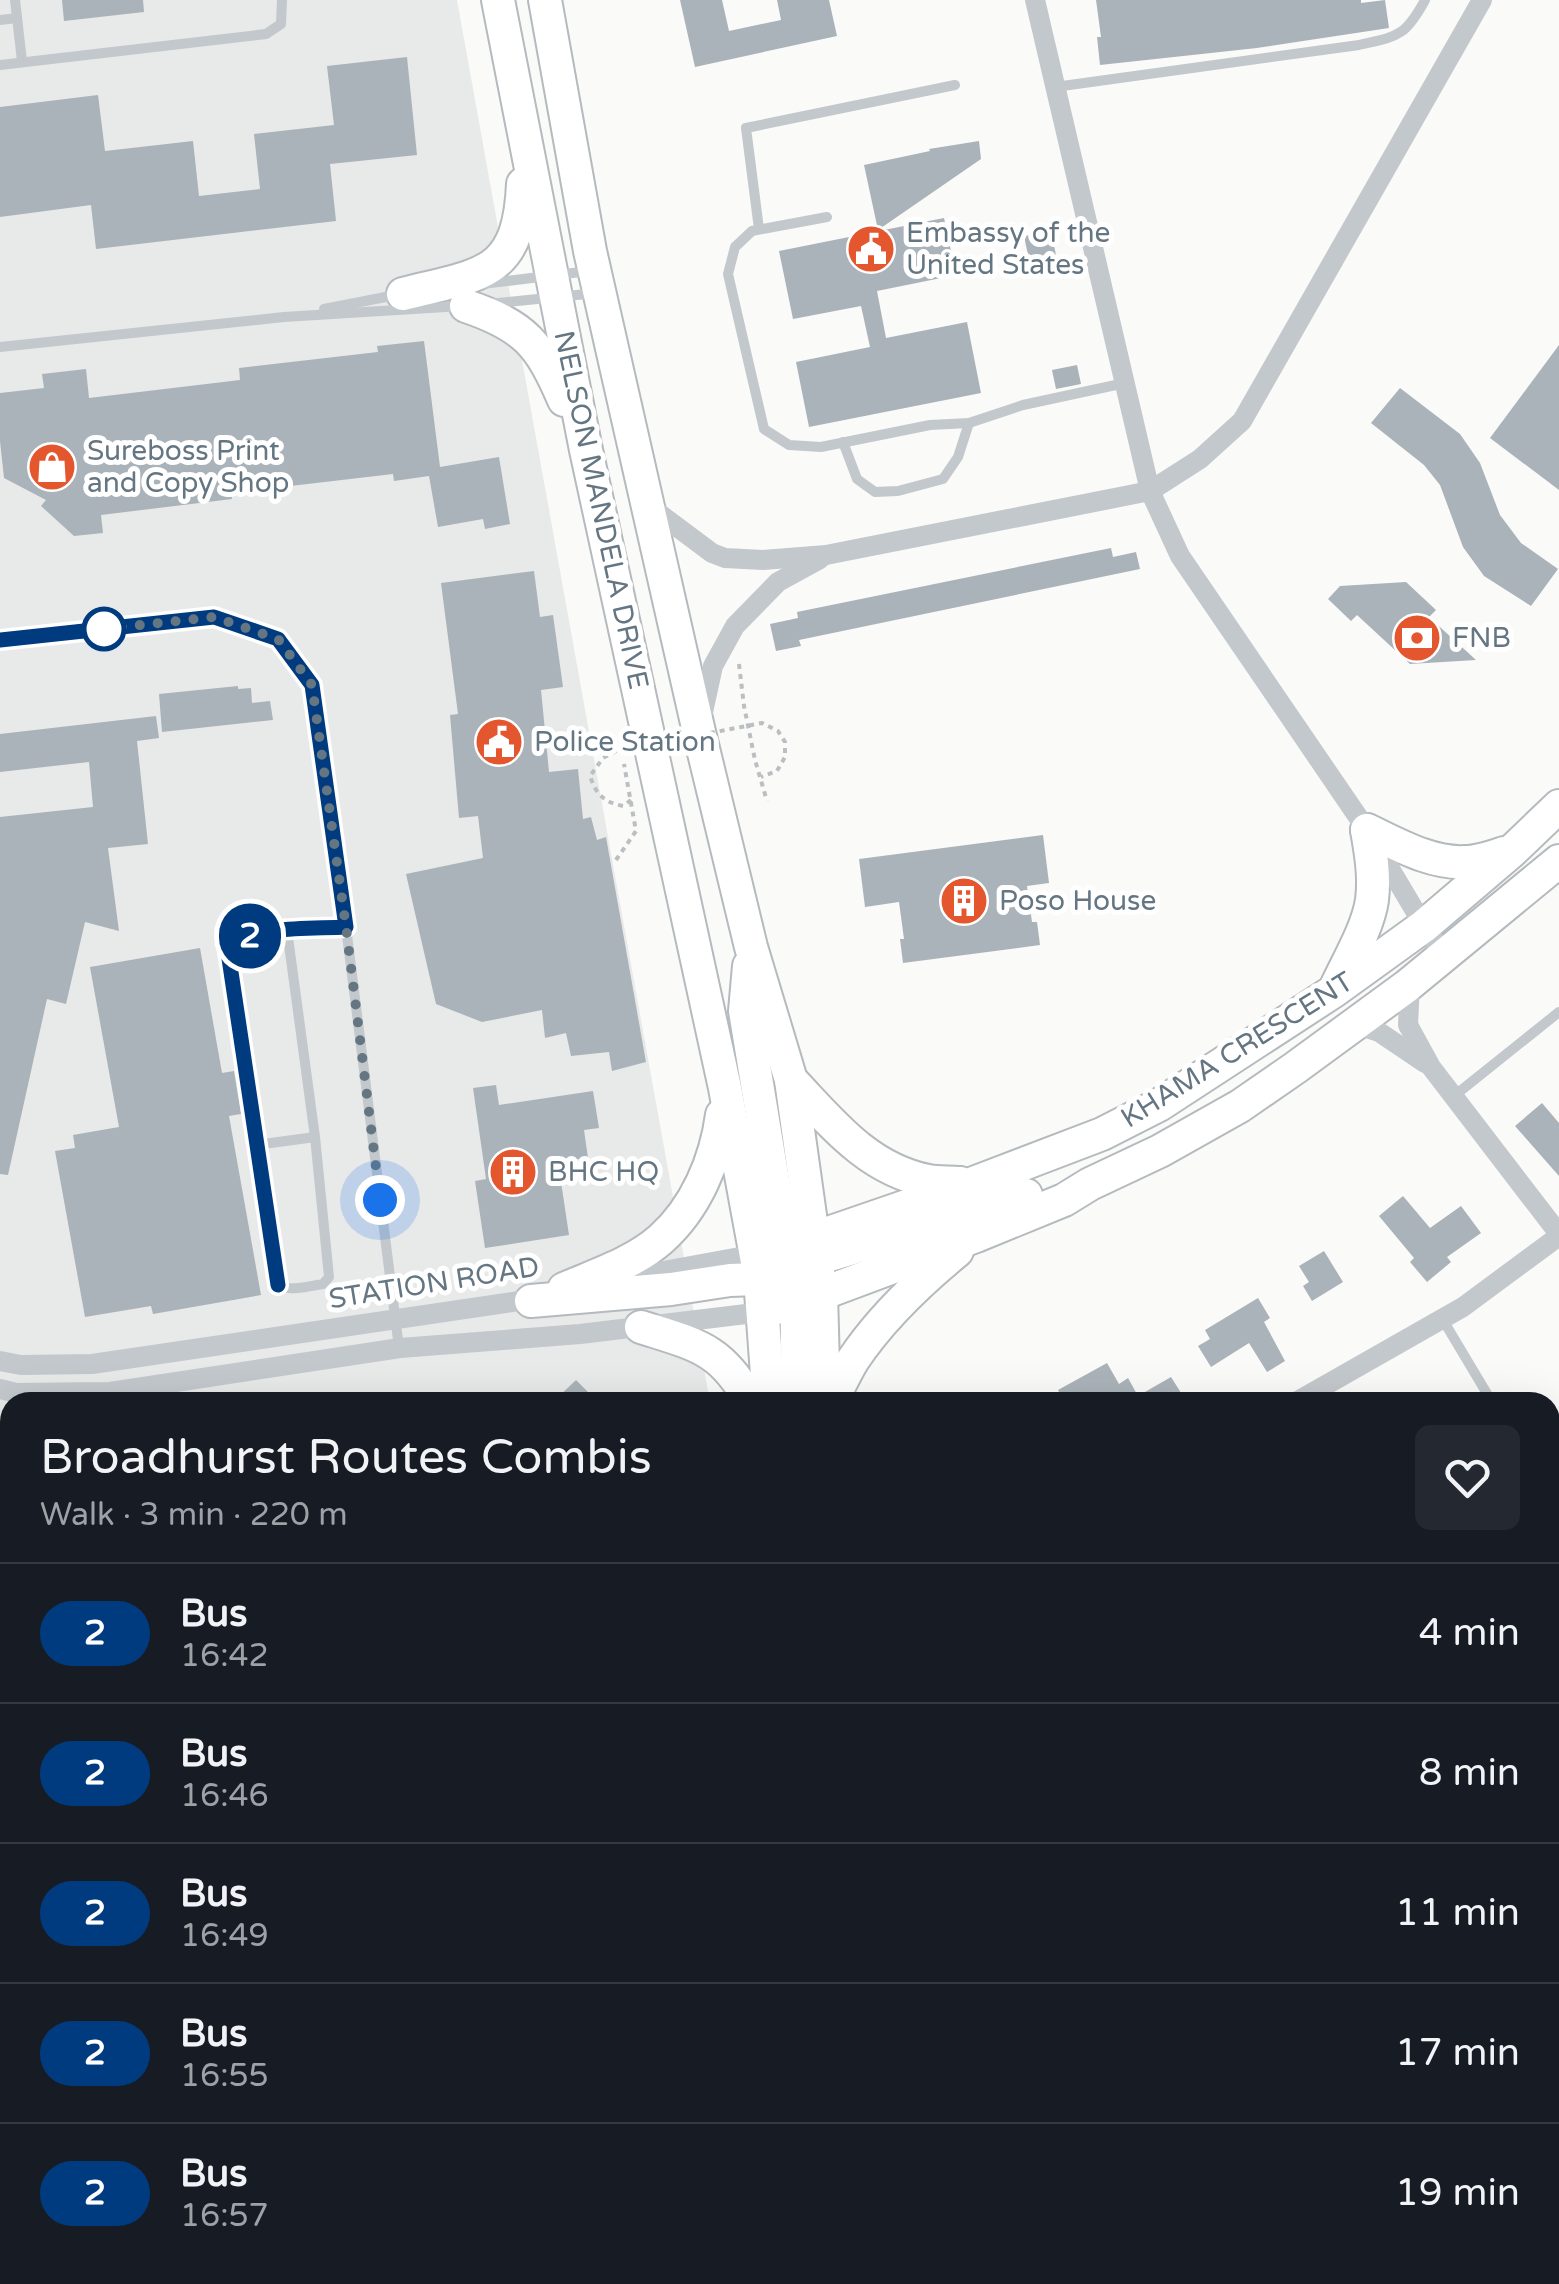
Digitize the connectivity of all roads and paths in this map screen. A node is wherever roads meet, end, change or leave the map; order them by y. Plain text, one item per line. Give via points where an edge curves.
1 (16, 0) edge
2 (282, 0) edge
3 (498, 0) edge
4 (545, 0) edge
5 (1035, 0) edge
6 (1425, 0) edge
7 (1482, 0) edge
8 (17, 18) junction
9 (0, 20) edge
10 (22, 61) junction
11 (0, 64) edge
12 (955, 85) dead end
13 (1055, 87) junction
14 (522, 124) junction
15 (827, 217) dead end
16 (760, 229) junction
17 (597, 282) junction
18 (554, 288) junction
19 (404, 294) junction
20 (466, 306) junction
21 (284, 316) junction
22 (0, 348) edge
23 (1124, 383) junction
24 (969, 423) junction
25 (843, 442) junction
26 (586, 450) junction
27 (1150, 490) junction
28 (649, 506) junction
29 (826, 555) junction
30 (735, 626) junction
31 (0, 640) edge
32 (699, 732) junction
33 (620, 744) dead end
34 (761, 778) junction
35 (632, 800) junction
36 (766, 801) dead end
37 (1559, 806) edge
38 (1366, 830) junction
39 (1512, 851) junction
40 (616, 860) dead end
41 (1559, 861) edge
42 (1424, 926) junction
43 (346, 927) junction
44 (287, 930) junction
45 (751, 947) junction
46 (1445, 956) junction
47 (1410, 984) junction
48 (1334, 991) junction
49 (1559, 1012) edge
50 (1354, 1024) junction
51 (1431, 1066) junction
52 (791, 1080) junction
53 (725, 1088) junction
54 (1454, 1096) junction
55 (315, 1137) junction
56 (256, 1145) junction
57 (971, 1184) junction
58 (1090, 1184) junction
59 (1559, 1235) edge
60 (976, 1236) junction
61 (791, 1269) junction
62 (545, 1296) junction
63 (762, 1312) junction
64 (394, 1318) junction
65 (1442, 1319) junction
66 (641, 1326) junction
67 (400, 1348) junction
68 (10, 1363) edge
69 (10, 1392) edge
70 (110, 1392) edge
71 (745, 1392) edge
72 (768, 1392) edge
73 (797, 1392) edge
74 (825, 1392) edge
75 (834, 1392) edge
76 (1314, 1392) edge
77 (1486, 1392) edge

1 - 8 lane
2 - 10 lane via 280,24 266,34
3 - 14 main road, NELSON MANDELA DRIVE
4 - 17 main road, NELSON MANDELA DRIVE
5 - 13 street
6 - 13 lane via 1395,36
7 - 27 street via 1242,421 1200,459
8 - 9 lane
8 - 10 lane
10 - 11 lane
12 - 16 lane via 746,128
13 - 23 street
14 - 18 main road, NELSON MANDELA DRIVE
14 - 19 main road via 520,221 502,259 479,274
15 - 16 lane
16 - 25 lane via 735,248 728,274 764,429 790,445
17 - 18 lane
17 - 18 lane
17 - 28 main road, NELSON MANDELA DRIVE
18 - 19 lane
18 - 20 lane
18 - 26 main road, NELSON MANDELA DRIVE
19 - 21 lane
20 - 21 lane
20 - 26 main road via 498,316 536,349
21 - 22 lane
23 - 24 lane
23 - 27 street
24 - 25 lane
24 - 25 lane via 943,478 898,491 875,492 856,479
26 - 53 main road, NELSON MANDELA DRIVE
27 - 29 street
27 - 38 street via 1180,556
28 - 29 street via 725,558
28 - 32 main road, NELSON MANDELA DRIVE
29 - 30 street via 778,582
30 - 32 street via 713,666
30 - 34 path
31 - 43 lane via 214,617 278,639 312,685
32 - 45 main road, NELSON MANDELA DRIVE
33 - 35 path
34 - 35 path, bridge via 786,757 778,731 762,723 603,758 590,776 595,793 610,804
34 - 36 path
35 - 40 path via 636,831
37 - 39 main road, KHAMA CRESCENT
38 - 39 main road via 1447,862
38 - 42 street
38 - 48 main road via 1372,902
39 - 42 main road, KHAMA CRESCENT
41 - 46 main road, KHAMA CRESCENT
42 - 46 street
42 - 48 main road, KHAMA CRESCENT
43 - 44 lane
43 - 64 lane
44 - 55 lane
44 - 56 lane via 242,937 228,952
45 - 52 main road, NELSON MANDELA DRIVE
45 - 61 main road via 745,1010
46 - 47 main road, KHAMA CRESCENT
47 - 50 main road, KHAMA CRESCENT
47 - 51 street via 1408,1025
48 - 57 main road, KHAMA CRESCENT via 1102,1134
49 - 54 lane
50 - 51 street
50 - 58 main road, KHAMA CRESCENT via 1240,1106
51 - 54 street
52 - 57 main road via 864,1154 928,1181
52 - 61 main road, NELSON MANDELA DRIVE
53 - 61 main road, NELSON MANDELA DRIVE
53 - 62 main road via 713,1158 685,1211 661,1239
54 - 59 street
55 - 56 lane
55 - 56 lane via 329,1277 323,1284 278,1285
57 - 61 main road, KHAMA CRESCENT
58 - 60 main road, KHAMA CRESCENT
58 - 61 main road via 1040,1190
59 - 65 street
60 - 61 main road, KHAMA CRESCENT
60 - 75 main road via 922,1279
61 - 62 main road via 672,1290
61 - 63 main road
61 - 73 main road
61 - 74 main road
62 - 64 street, STATION ROAD
63 - 66 street
63 - 72 main road
64 - 67 lane
64 - 68 street, STATION ROAD via 92,1364
65 - 76 street
65 - 77 lane
66 - 67 street
66 - 71 main road via 713,1354
67 - 70 street
68 - 69 lane

